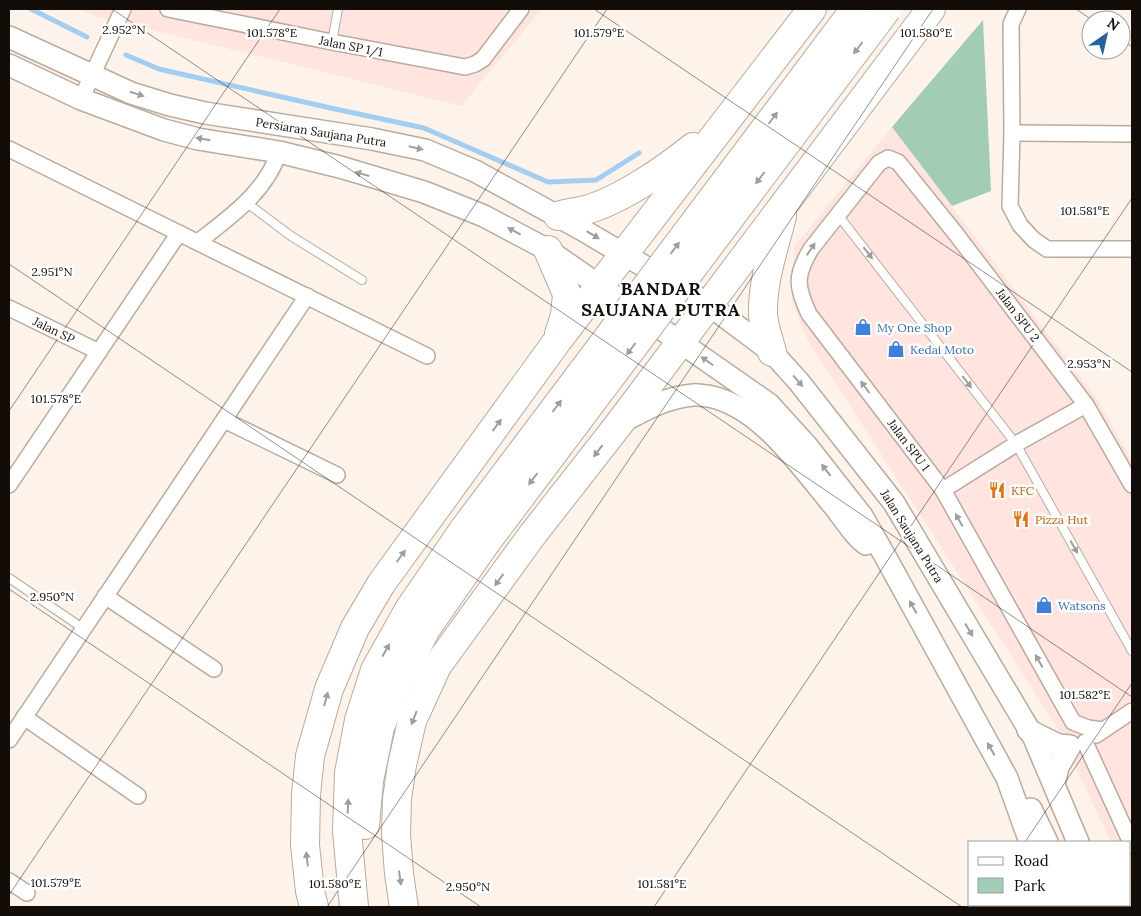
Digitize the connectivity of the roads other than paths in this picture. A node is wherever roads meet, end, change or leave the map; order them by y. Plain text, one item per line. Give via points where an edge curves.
1 (124, 9) edge
2 (168, 9) edge
3 (338, 9) edge
4 (521, 9) edge
5 (812, 9) edge
6 (855, 9) edge
7 (887, 9) edge
8 (931, 9) edge
9 (1018, 9) edge
10 (9, 37) edge
11 (332, 42) junction
12 (9, 65) edge
13 (92, 76) junction
14 (81, 98) junction
15 (725, 120) junction
16 (1012, 133) junction
17 (1132, 134) edge
18 (9, 149) edge
19 (279, 152) junction
20 (888, 158) joint
21 (247, 203) junction
22 (785, 203) junction
23 (838, 215) junction
24 (558, 216) junction
25 (178, 233) junction
26 (198, 242) junction
27 (1132, 249) edge
28 (548, 250) junction
29 (623, 254) junction
30 (362, 280) dead end
31 (599, 285) junction
32 (307, 296) junction
33 (708, 304) junction
34 (9, 308) edge
35 (558, 340) junction
36 (680, 342) junction
37 (99, 352) junction
38 (772, 352) junction
39 (427, 356) dead end
40 (1086, 405) junction
41 (224, 420) junction
42 (619, 424) junction
43 (1016, 444) junction
44 (337, 474) dead end
45 (9, 485) edge
46 (1132, 485) edge
47 (943, 490) junction
48 (474, 537) junction
49 (885, 556) junction
50 (9, 578) edge
51 (105, 596) junction
52 (84, 628) junction
53 (1132, 651) edge
54 (214, 669) dead end
55 (1132, 712) edge
56 (24, 717) junction
57 (1073, 722) junction
58 (1028, 730) junction
59 (1104, 730) junction
60 (9, 740) edge
61 (1076, 744) junction
62 (1007, 778) junction
63 (1057, 792) junction
64 (138, 796) dead end
65 (1030, 841) edge
66 (1047, 841) edge
67 (1078, 841) edge
68 (1082, 841) edge
69 (1130, 841) edge
70 (9, 881) edge
71 (27, 893) dead end
72 (314, 907) edge
73 (354, 907) edge
74 (373, 907) edge
75 (404, 907) edge

1 - 13 street
2 - 11 street, Jalan SP 1/1
3 - 11 lane
4 - 11 street, Jalan SP 1/1 via 483,59 465,67
5 - 15 highway
48 -> 6 highway, bridge
7 -> 48 highway, bridge
8 - 22 highway
9 - 16 street via 1011,24
10 - 13 main road, Persiaran Saujana Putra
12 - 14 main road
13 - 14 street
13 -> 24 main road, Persiaran Saujana Putra via 131,93 205,114 425,150 475,171
19 -> 14 main road via 164,130
15 - 24 highway via 670,166 613,199
15 - 29 highway
16 - 17 street
16 - 27 street via 1010,206 1020,225 1034,240 1047,249
18 - 25 street
19 - 21 street
28 -> 19 main road via 484,216 424,192
20 - 23 street, Jalan SPU 1 via 880,163
20 - 40 street, Jalan SPU 2 via 898,162 956,234
21 - 26 street
21 - 30 lane via 291,236
22 - 33 highway
22 - 38 highway via 764,299 764,317
23 -> 43 lane
47 -> 23 street, Jalan SPU 1 via 809,314 800,295 802,264
24 -> 29 main road, Persiaran Saujana Putra
25 - 26 street
25 - 37 street
26 - 32 street
28 - 31 main road
28 - 35 highway via 566,294 565,315
29 - 31 highway
29 - 33 main road, Jalan Saujana Putra
31 - 35 highway
31 - 36 main road
32 - 39 street
32 - 41 street
33 - 36 highway
33 - 38 main road, Jalan Saujana Putra
34 - 37 street, Jalan SP
72 -> 35 highway via 305,845 310,756 329,689 355,628 381,584
36 - 42 highway
49 -> 36 main road via 862,516 769,404
37 - 45 street
38 -> 58 main road, Jalan Saujana Putra via 894,503
40 - 43 street
40 - 46 street, Jalan SPU 2
41 - 44 street
41 - 51 street
42 - 49 main road via 678,397 695,394 718,398 744,411 768,430 862,542
42 -> 75 highway via 533,534 437,666 412,721 400,782 396,834
43 - 47 street
43 -> 53 lane
57 -> 47 street, Jalan SPU 1
73 -> 48 highway via 347,831 349,773 359,720 375,670 408,610
48 - 74 highway via 400,680 380,727 369,781 364,839
62 -> 49 main road
50 - 52 lane
51 - 52 street
51 - 54 street
52 - 56 street
55 - 59 street
56 - 60 street
56 - 64 street
57 - 59 street
57 - 61 street
58 - 61 main road via 1058,745
58 - 63 main road, Jalan Saujana Putra
59 - 61 street
61 - 63 main road via 1058,767
61 - 69 street
62 - 65 main road
62 - 66 main road via 1032,810
63 - 67 main road, Jalan Saujana Putra
63 - 68 main road
70 - 71 street

